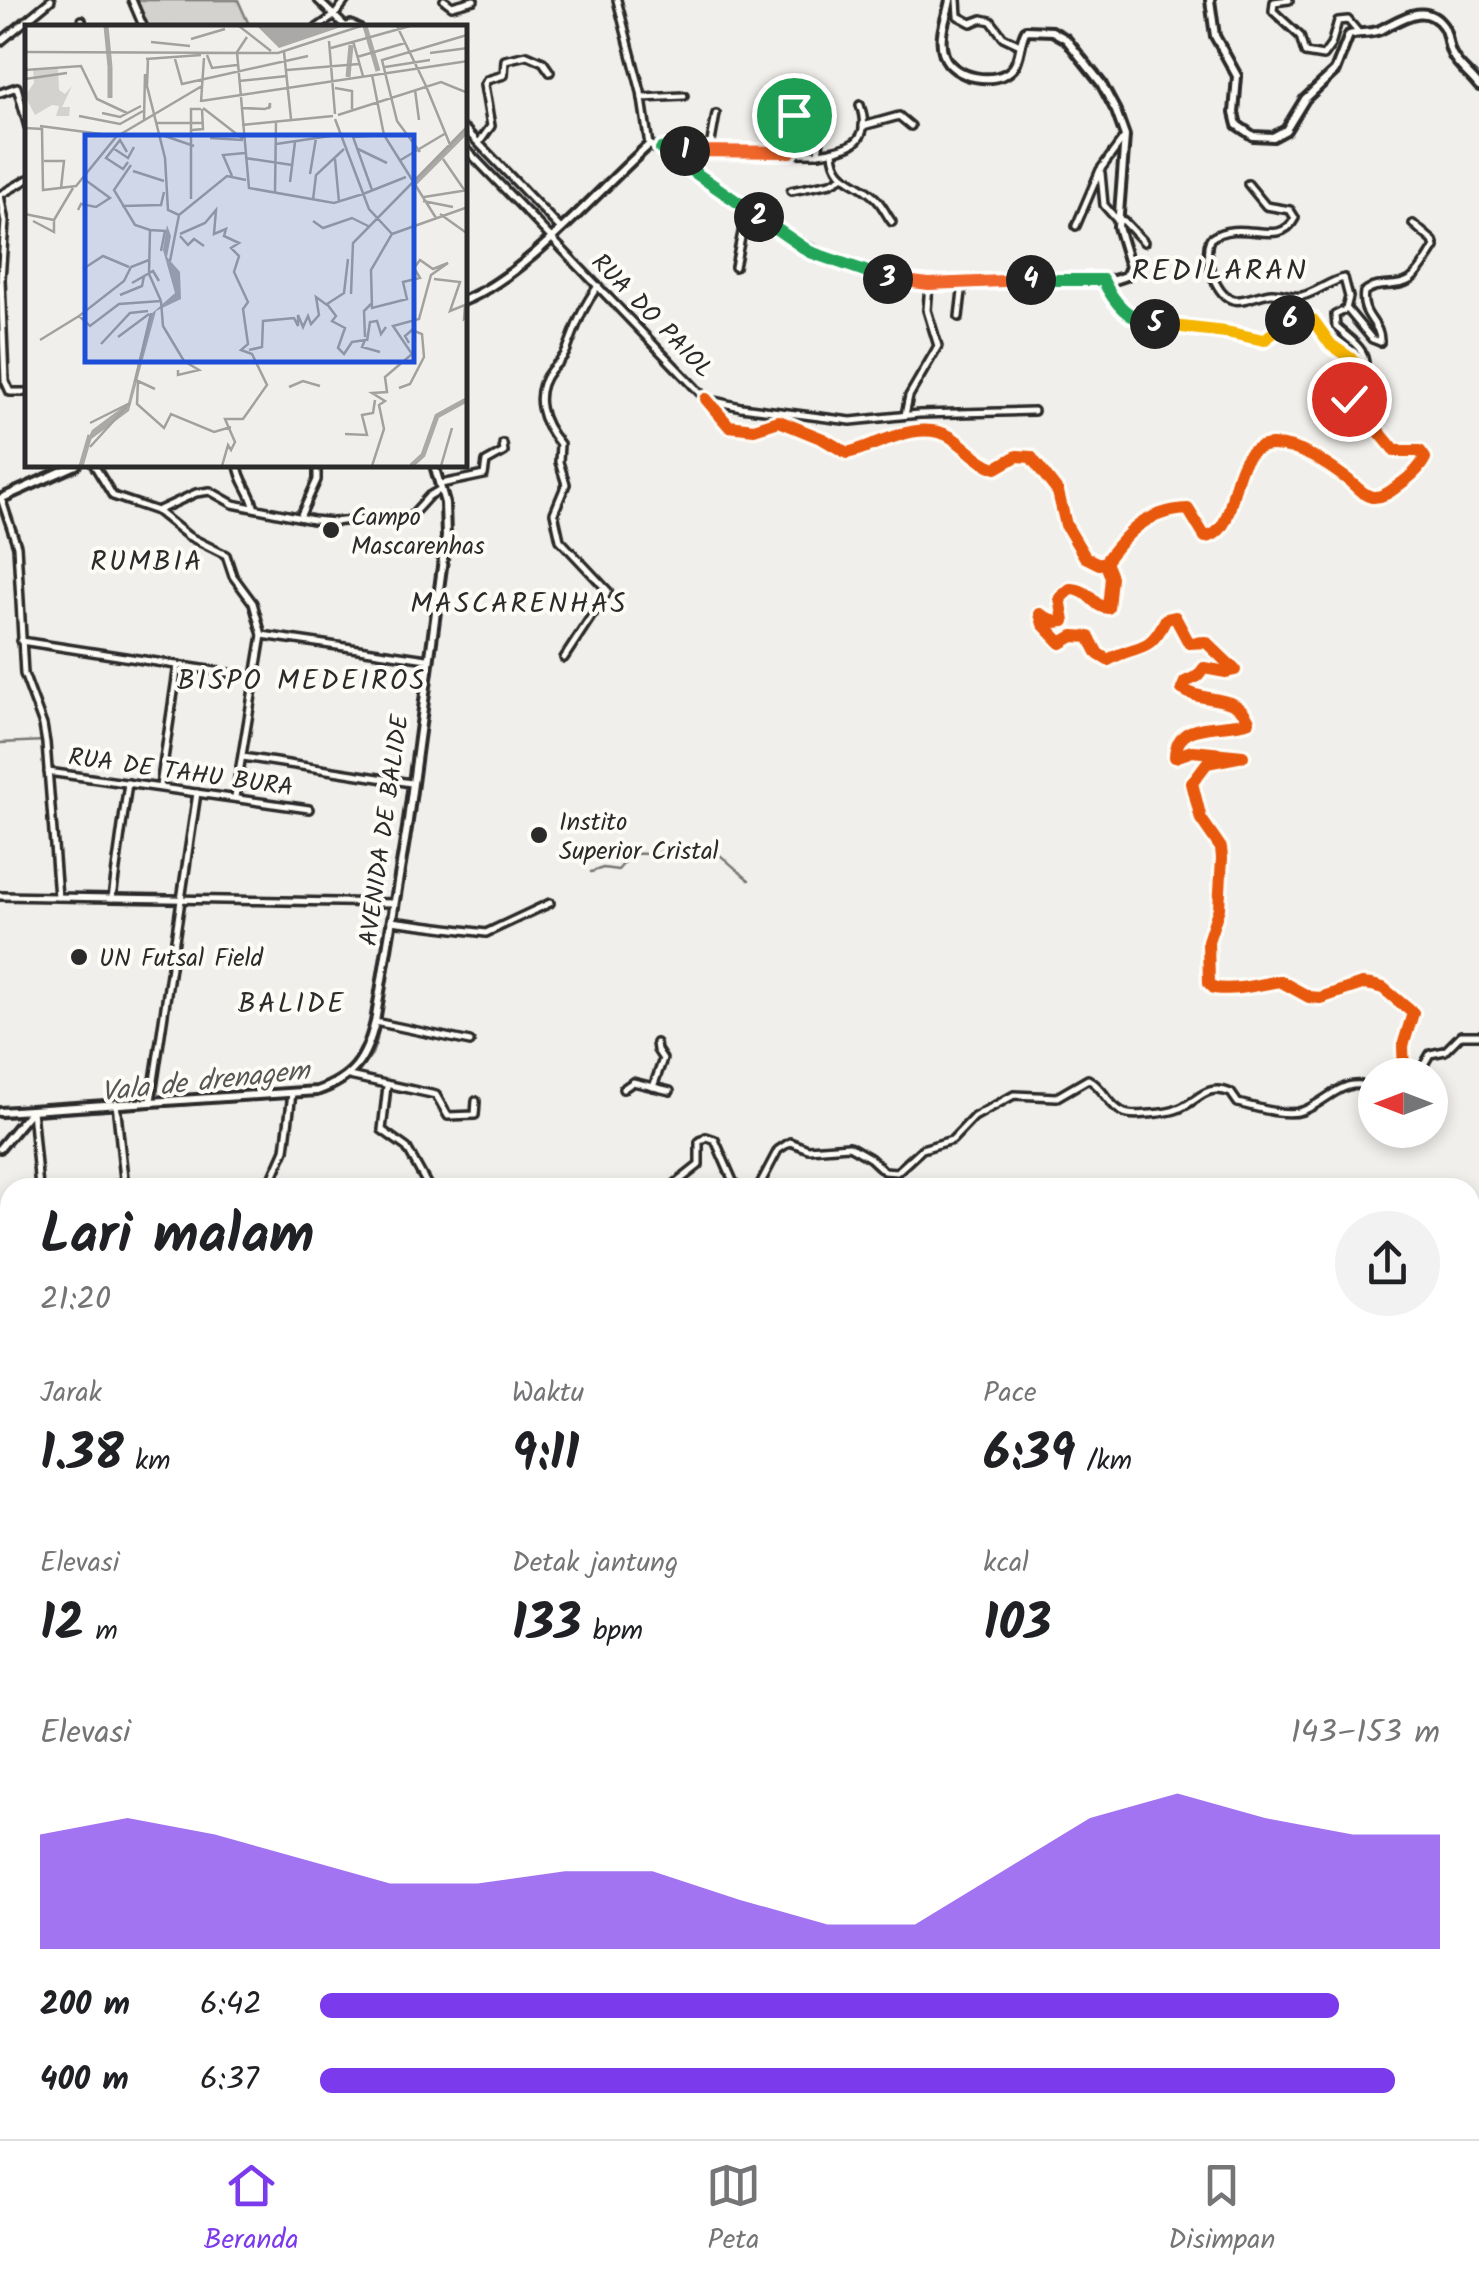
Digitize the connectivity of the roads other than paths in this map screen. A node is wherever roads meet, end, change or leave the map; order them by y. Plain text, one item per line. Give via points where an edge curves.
1 (51, 0) edge
2 (132, 0) edge
3 (318, 0) edge
4 (335, 0) edge
5 (444, 0) edge
6 (474, 0) edge
7 (618, 0) edge
8 (950, 0) edge
9 (957, 0) edge
10 (1210, 0) edge
11 (1289, 0) edge
12 (345, 2) edge
13 (334, 16) junction
14 (143, 25) edge
15 (320, 25) edge
16 (345, 25) edge
17 (1358, 32) junction
18 (0, 42) edge
19 (1020, 44) junction
20 (550, 72) dead end
21 (1479, 86) edge
22 (0, 93) edge
23 (684, 96) dead end
24 (642, 98) junction
25 (784, 103) dead end
26 (860, 105) dead end
27 (825, 107) dead end
28 (716, 114) dead end
29 (25, 116) edge
30 (863, 126) junction
31 (911, 126) dead end
32 (468, 132) edge
33 (1125, 136) junction
34 (479, 143) junction
35 (649, 145) junction
36 (661, 149) junction
37 (468, 151) edge
38 (790, 152) junction
39 (833, 152) junction
40 (708, 154) junction
41 (818, 154) junction
42 (1100, 170) junction
43 (842, 177) junction
44 (25, 181) edge
45 (1248, 184) dead end
46 (792, 190) dead end
47 (0, 197) edge
48 (747, 208) junction
49 (1118, 220) junction
50 (892, 222) dead end
51 (1412, 224) dead end
52 (1076, 226) dead end
53 (560, 228) junction
54 (550, 237) junction
55 (1144, 242) dead end
56 (734, 267) dead end
57 (1103, 280) junction
58 (963, 283) junction
59 (929, 284) junction
60 (598, 286) junction
61 (468, 299) edge
62 (0, 300) edge
63 (1346, 309) junction
64 (959, 317) dead end
65 (1364, 375) junction
66 (25, 392) edge
67 (706, 398) junction
68 (1034, 411) dead end
69 (905, 412) junction
70 (503, 444) dead end
71 (69, 468) edge
72 (96, 468) edge
73 (238, 468) edge
74 (317, 468) edge
75 (435, 468) edge
76 (442, 487) junction
77 (0, 498) edge
78 (254, 506) junction
79 (157, 512) junction
80 (300, 518) junction
81 (1105, 562) junction
82 (262, 635) junction
83 (21, 641) junction
84 (564, 658) dead end
85 (427, 659) junction
86 (178, 666) junction
87 (254, 677) junction
88 (243, 757) junction
89 (48, 772) junction
90 (128, 782) junction
91 (411, 783) junction
92 (160, 788) junction
93 (197, 793) junction
94 (235, 797) junction
95 (309, 809) dead end
96 (0, 896) edge
97 (58, 896) junction
98 (112, 899) junction
99 (181, 901) junction
100 (550, 903) dead end
101 (394, 904) junction
102 (394, 922) junction
103 (376, 1022) junction
104 (1479, 1035) edge
105 (470, 1042) dead end
106 (656, 1042) dead end
107 (1403, 1058) edge
108 (1428, 1058) edge
109 (349, 1076) junction
110 (1358, 1084) edge
111 (387, 1086) junction
112 (653, 1087) junction
113 (622, 1089) dead end
114 (670, 1090) dead end
115 (292, 1093) junction
116 (152, 1101) junction
117 (476, 1102) dead end
118 (116, 1103) junction
119 (32, 1110) junction
120 (0, 1112) edge
121 (0, 1148) edge
122 (39, 1178) edge
123 (124, 1178) edge
124 (271, 1178) edge
125 (424, 1178) edge
126 (683, 1178) edge
127 (732, 1178) edge
128 (763, 1178) edge

1 - 18 street
2 - 14 street
3 - 13 street
4 - 12 street
5 - 6 street via 452,6
7 - 24 street
8 - 19 main road via 942,42 944,58 955,69 999,77 1014,66
9 - 19 street via 958,16 971,23 992,21 1002,37
10 - 17 main road via 1215,36 1237,76 1237,125 1253,136 1286,130 1305,99 1335,71 1346,38
11 - 17 street via 1274,2 1273,11 1296,30 1310,56 1322,56 1342,19
12 - 13 street
13 - 15 street
13 - 16 street
17 - 21 main road via 1410,14 1433,17 1454,58
19 - 33 main road via 1030,29 1056,32 1070,43 1101,83
20 - 34 street via 527,54 505,60 504,74 484,84 491,126
22 - 29 street via 18,89
23 - 24 street
24 - 35 street
25 - 38 street via 796,120
26 - 30 street
27 - 41 street
28 - 40 street
30 - 31 street via 898,116
30 - 39 street via 854,145
32 - 34 street
33 - 42 street
33 - 49 main road
34 - 53 street
35 - 36 main road
35 - 53 main road
36 - 40 street
36 - 48 main road
37 - 54 street, RUA DO PAIOL
38 - 40 street
38 - 41 street
39 - 41 street
39 - 43 street
42 - 49 street via 1104,206
42 - 52 street
43 - 46 street
43 - 50 street via 877,199
44 - 47 street
45 - 63 street via 1266,206 1290,210 1295,218 1279,233 1237,228 1210,239 1209,264 1220,288 1241,301 1298,296 1344,278
47 - 62 street
48 - 56 street
48 - 59 main road via 825,258 879,277
49 - 55 street
49 - 57 main road via 1130,271
51 - 63 street via 1434,241 1420,268 1404,283 1363,294 1380,342
53 - 54 main road
54 - 60 street, RUA DO PAIOL
54 - 61 main road
57 - 58 main road
57 - 65 street via 1121,307 1147,323 1264,340 1288,321 1306,317
58 - 59 main road
58 - 64 street
59 - 69 street via 938,346
60 - 67 street, RUA DO PAIOL
60 - 84 street via 547,376 540,402 545,425 560,444 565,491 554,513 560,540 608,591
62 - 66 street via 5,381 10,392
63 - 65 street via 1335,315 1334,325 1364,356
65 - 81 street via 1354,383 1350,404 1395,450 1420,451 1425,458 1386,495 1366,495 1301,452 1261,447 1236,478 1228,520 1216,534 1205,536 1188,510 1177,510 1131,529
67 - 69 street, RUA DO PAIOL via 851,421
67 - 81 street via 729,426 754,430 779,421 847,453 903,434 933,433 951,437 996,468 1017,456 1031,457 1058,492 1066,525 1086,557
68 - 69 street, RUA DO PAIOL
70 - 76 street via 504,452 486,462 484,475
71 - 77 main road
72 - 79 street via 112,496
73 - 78 street
74 - 80 street
75 - 76 main road, AVENIDA DE BALIDE
76 - 80 street via 404,521
76 - 85 main road, AVENIDA DE BALIDE via 446,537
77 - 83 street via 18,546
78 - 79 street via 206,491
78 - 80 street
79 - 82 street via 226,556
81 - 107 street via 1111,577 1108,608 1070,589 1060,598 1064,622 1039,615 1056,639 1082,634 1108,660 1152,644 1166,619 1175,617 1189,643 1213,646 1235,670 1204,668 1182,689 1206,700 1221,698 1249,721 1201,728 1174,752 1243,756 1207,763 1192,783 1222,858 1219,908 1208,942 1209,983 1223,990 1280,980 1320,998 1362,984 1383,988 1413,1013
82 - 85 street
82 - 87 street
83 - 86 street
83 - 89 street via 24,674 44,724
85 - 91 main road, AVENIDA DE BALIDE
86 - 87 street
86 - 92 street
87 - 88 street
88 - 91 street
88 - 94 street
89 - 90 street, RUA DE TAHU BURA
89 - 97 street
90 - 92 street, RUA DE TAHU BURA
90 - 98 street
91 - 101 main road, AVENIDA DE BALIDE
92 - 93 street, RUA DE TAHU BURA
93 - 94 street, RUA DE TAHU BURA
93 - 99 street
94 - 95 street, RUA DE TAHU BURA
96 - 97 street
97 - 98 street
98 - 99 street
99 - 101 street
99 - 116 street
100 - 102 street via 486,933
101 - 102 main road, AVENIDA DE BALIDE
102 - 103 main road, AVENIDA DE BALIDE
103 - 105 street
103 - 109 main road, AVENIDA DE BALIDE via 368,1052
104 - 108 street via 1461,1034 1445,1052
106 - 112 street via 663,1059
109 - 111 street
109 - 115 main road via 317,1091
110 - 128 street via 1296,1112 1238,1103 1212,1090 1178,1109 1136,1114 1119,1110 1088,1078 1062,1095 1014,1096 974,1117 952,1140 922,1149 897,1172 884,1171 849,1146 808,1149 790,1142
111 - 117 street via 436,1095 448,1116 475,1115
111 - 125 street via 382,1130 407,1148
112 - 113 street via 634,1082
112 - 114 street
115 - 116 main road
115 - 124 street via 285,1150
116 - 118 main road
118 - 119 main road
118 - 123 street
119 - 120 main road
119 - 121 main road
119 - 122 street
126 - 127 street via 699,1165 699,1142 706,1137 715,1140

